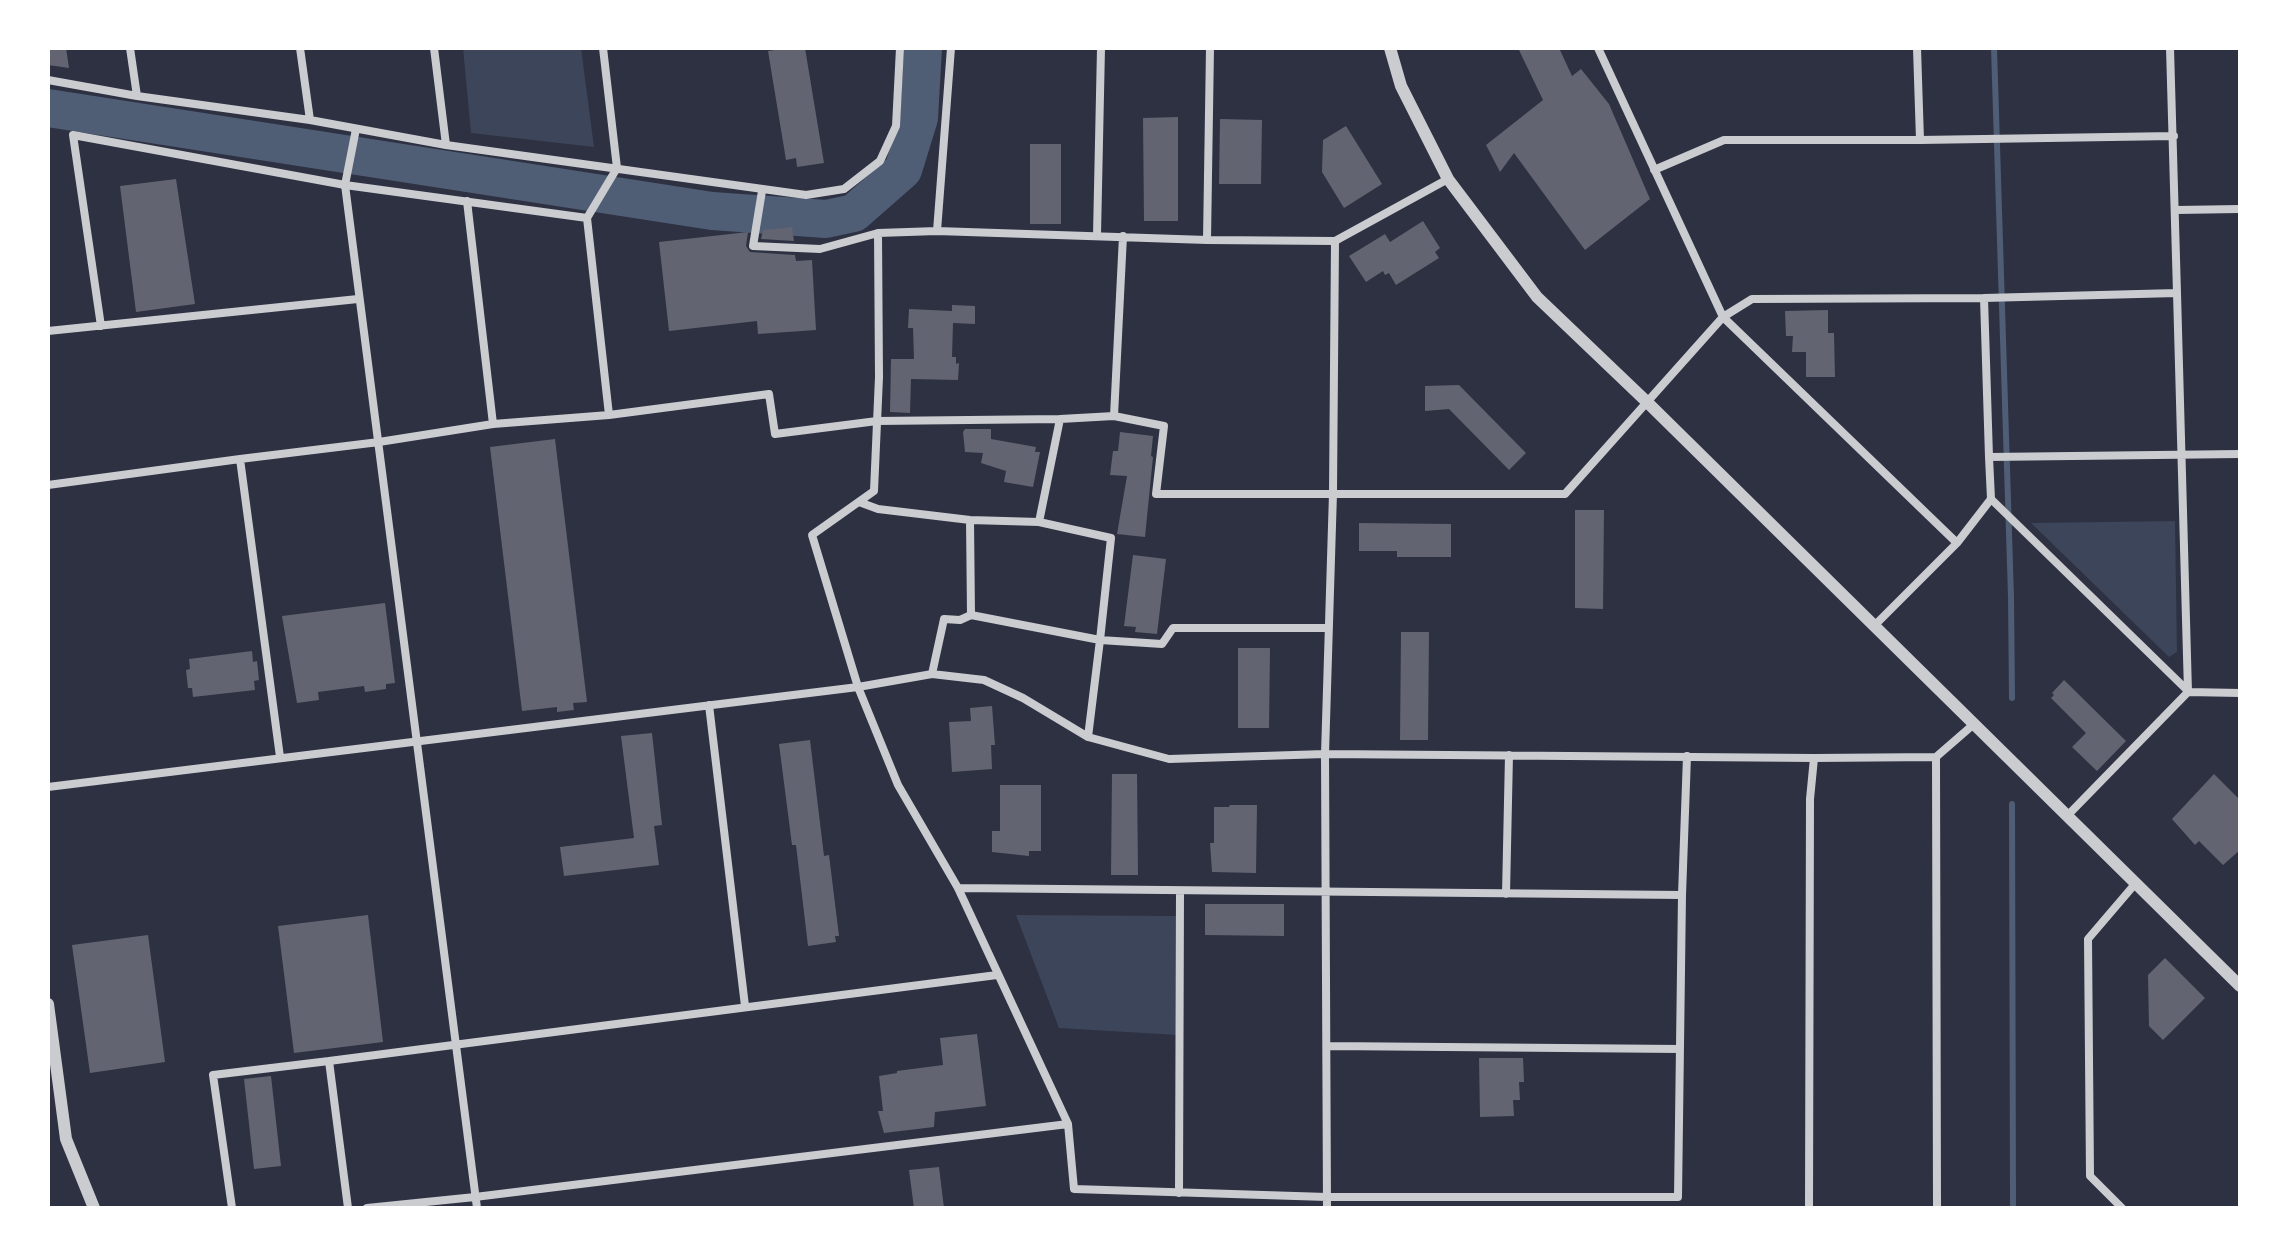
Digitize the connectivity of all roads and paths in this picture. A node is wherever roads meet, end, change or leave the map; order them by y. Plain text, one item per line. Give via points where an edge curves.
1 (130, 48) edge
2 (300, 48) edge
3 (434, 48) edge
4 (603, 48) edge
5 (610, 48) edge
6 (900, 48) edge
7 (951, 48) edge
8 (1101, 48) edge
9 (1210, 48) edge
10 (1390, 48) edge
11 (1598, 48) edge
12 (1917, 48) edge
13 (2170, 48) edge
14 (48, 80) edge
15 (137, 96) junction
16 (310, 120) junction
17 (355, 134) junction
18 (2174, 136) junction
19 (1920, 140) junction
20 (446, 145) junction
21 (617, 168) junction
22 (1654, 170) junction
23 (1448, 179) junction
24 (345, 185) junction
25 (762, 191) junction
26 (467, 201) junction
27 (2240, 209) edge
28 (2176, 210) junction
29 (587, 218) junction
30 (937, 231) junction
31 (878, 233) junction
32 (1097, 235) junction
33 (1123, 236) junction
34 (1207, 240) junction
35 (1335, 241) junction
36 (2177, 293) junction
37 (1984, 298) junction
38 (358, 299) junction
39 (1723, 317) junction
40 (101, 326) junction
41 (48, 331) edge
42 (1648, 403) junction
43 (609, 415) junction
44 (1114, 416) junction
45 (1060, 419) junction
46 (877, 421) junction
47 (493, 424) junction
48 (379, 442) junction
49 (2240, 454) edge
50 (2181, 455) junction
51 (1994, 457) junction
52 (240, 459) junction
53 (48, 485) edge
54 (1333, 493) junction
55 (1991, 499) junction
56 (859, 502) junction
57 (970, 520) junction
58 (1039, 522) junction
59 (1957, 543) junction
60 (971, 615) junction
61 (1874, 626) junction
62 (1327, 628) junction
63 (1100, 640) junction
64 (932, 674) junction
65 (858, 687) junction
66 (2188, 692) junction
67 (2240, 693) edge
68 (709, 705) junction
69 (1974, 724) junction
70 (1088, 737) junction
71 (417, 741) junction
72 (1325, 754) junction
73 (1509, 755) junction
74 (1687, 756) junction
75 (280, 757) junction
76 (1936, 757) junction
77 (1814, 758) junction
78 (48, 787) edge
79 (2068, 815) junction
80 (2135, 884) junction
81 (958, 888) junction
82 (1180, 891) junction
83 (1325, 892) junction
84 (1506, 894) junction
85 (1682, 895) junction
86 (997, 975) junction
87 (2240, 986) edge
88 (48, 1004) edge
89 (745, 1006) junction
90 (454, 1044) junction
91 (1328, 1046) junction
92 (1680, 1049) junction
93 (329, 1061) junction
94 (1068, 1124) junction
95 (1179, 1193) junction
96 (475, 1197) junction
97 (1327, 1197) junction
98 (402, 1206) edge
99 (94, 1208) edge
100 (232, 1208) edge
101 (348, 1208) edge
102 (367, 1208) edge
103 (477, 1208) edge
104 (1327, 1208) edge
105 (1809, 1208) edge
106 (1937, 1208) edge
107 (2122, 1208) edge

1 - 15 street
2 - 16 street
3 - 20 street
4 - 5 street
4 - 21 street
6 - 25 street via 896,126 880,161 844,189 806,195
7 - 30 street
8 - 32 street
9 - 34 street
10 - 23 street via 1401,86
11 - 22 street
12 - 19 street
13 - 18 street
14 - 15 street
15 - 16 street
16 - 17 street
17 - 20 street
17 - 24 street
18 - 19 street
18 - 28 street
19 - 22 street via 1724,140
20 - 21 street
21 - 25 street
21 - 29 street
22 - 39 street
23 - 35 street
23 - 42 street via 1537,297
24 - 26 street
24 - 38 street
24 - 40 street via 73,135
25 - 31 street via 753,246 820,249
26 - 29 street
26 - 47 street
27 - 28 street
28 - 36 street
29 - 43 street
30 - 31 street
30 - 32 street
31 - 46 street
32 - 33 street
33 - 34 street
33 - 44 street
34 - 35 street
35 - 54 street
36 - 37 street
36 - 50 street
37 - 39 street via 1752,299
37 - 51 street
38 - 40 street
38 - 48 street
39 - 42 street
39 - 59 street
40 - 41 street
42 - 54 street via 1565,494
42 - 61 street
43 - 46 street via 769,394 775,434
43 - 47 street
44 - 45 street
44 - 54 street via 1164,426 1156,494
45 - 46 street
45 - 58 street
46 - 56 street via 874,491
47 - 48 street
48 - 52 street
48 - 71 street
49 - 50 street
50 - 51 street
50 - 66 street
51 - 55 street
52 - 53 street
52 - 75 street
54 - 62 street
55 - 59 street
55 - 66 street
56 - 57 street
56 - 65 street via 812,535
57 - 58 street
57 - 60 street
58 - 63 street via 1111,538
59 - 61 street
60 - 63 street
60 - 64 street via 944,619
61 - 69 street
62 - 63 street via 1173,628 1162,644
62 - 72 street
63 - 70 street
64 - 65 street
64 - 70 street via 984,680
65 - 68 street
65 - 81 street via 898,785
66 - 67 street
66 - 79 street
68 - 71 street
68 - 89 street
69 - 76 street
69 - 79 street
70 - 72 street via 1169,759
71 - 75 street
71 - 90 street
72 - 73 street
72 - 83 street
73 - 74 street
73 - 84 street
74 - 77 street
74 - 85 street
75 - 78 street
76 - 77 street
76 - 106 street
77 - 105 street
79 - 80 street
80 - 87 street
80 - 107 street via 2088,939 2090,1176
81 - 82 street
81 - 86 street
82 - 83 street
82 - 95 street
83 - 84 street
83 - 91 street
84 - 85 street
85 - 92 street
86 - 89 street
86 - 94 street
88 - 99 street via 66,1139
89 - 90 street
90 - 93 street
90 - 96 street
91 - 92 street
91 - 97 street
92 - 97 street via 1678,1197
93 - 100 street via 213,1075
93 - 101 street
94 - 95 street via 1074,1189
94 - 96 street
95 - 97 street
96 - 98 street
96 - 103 street
97 - 104 street
98 - 102 street

